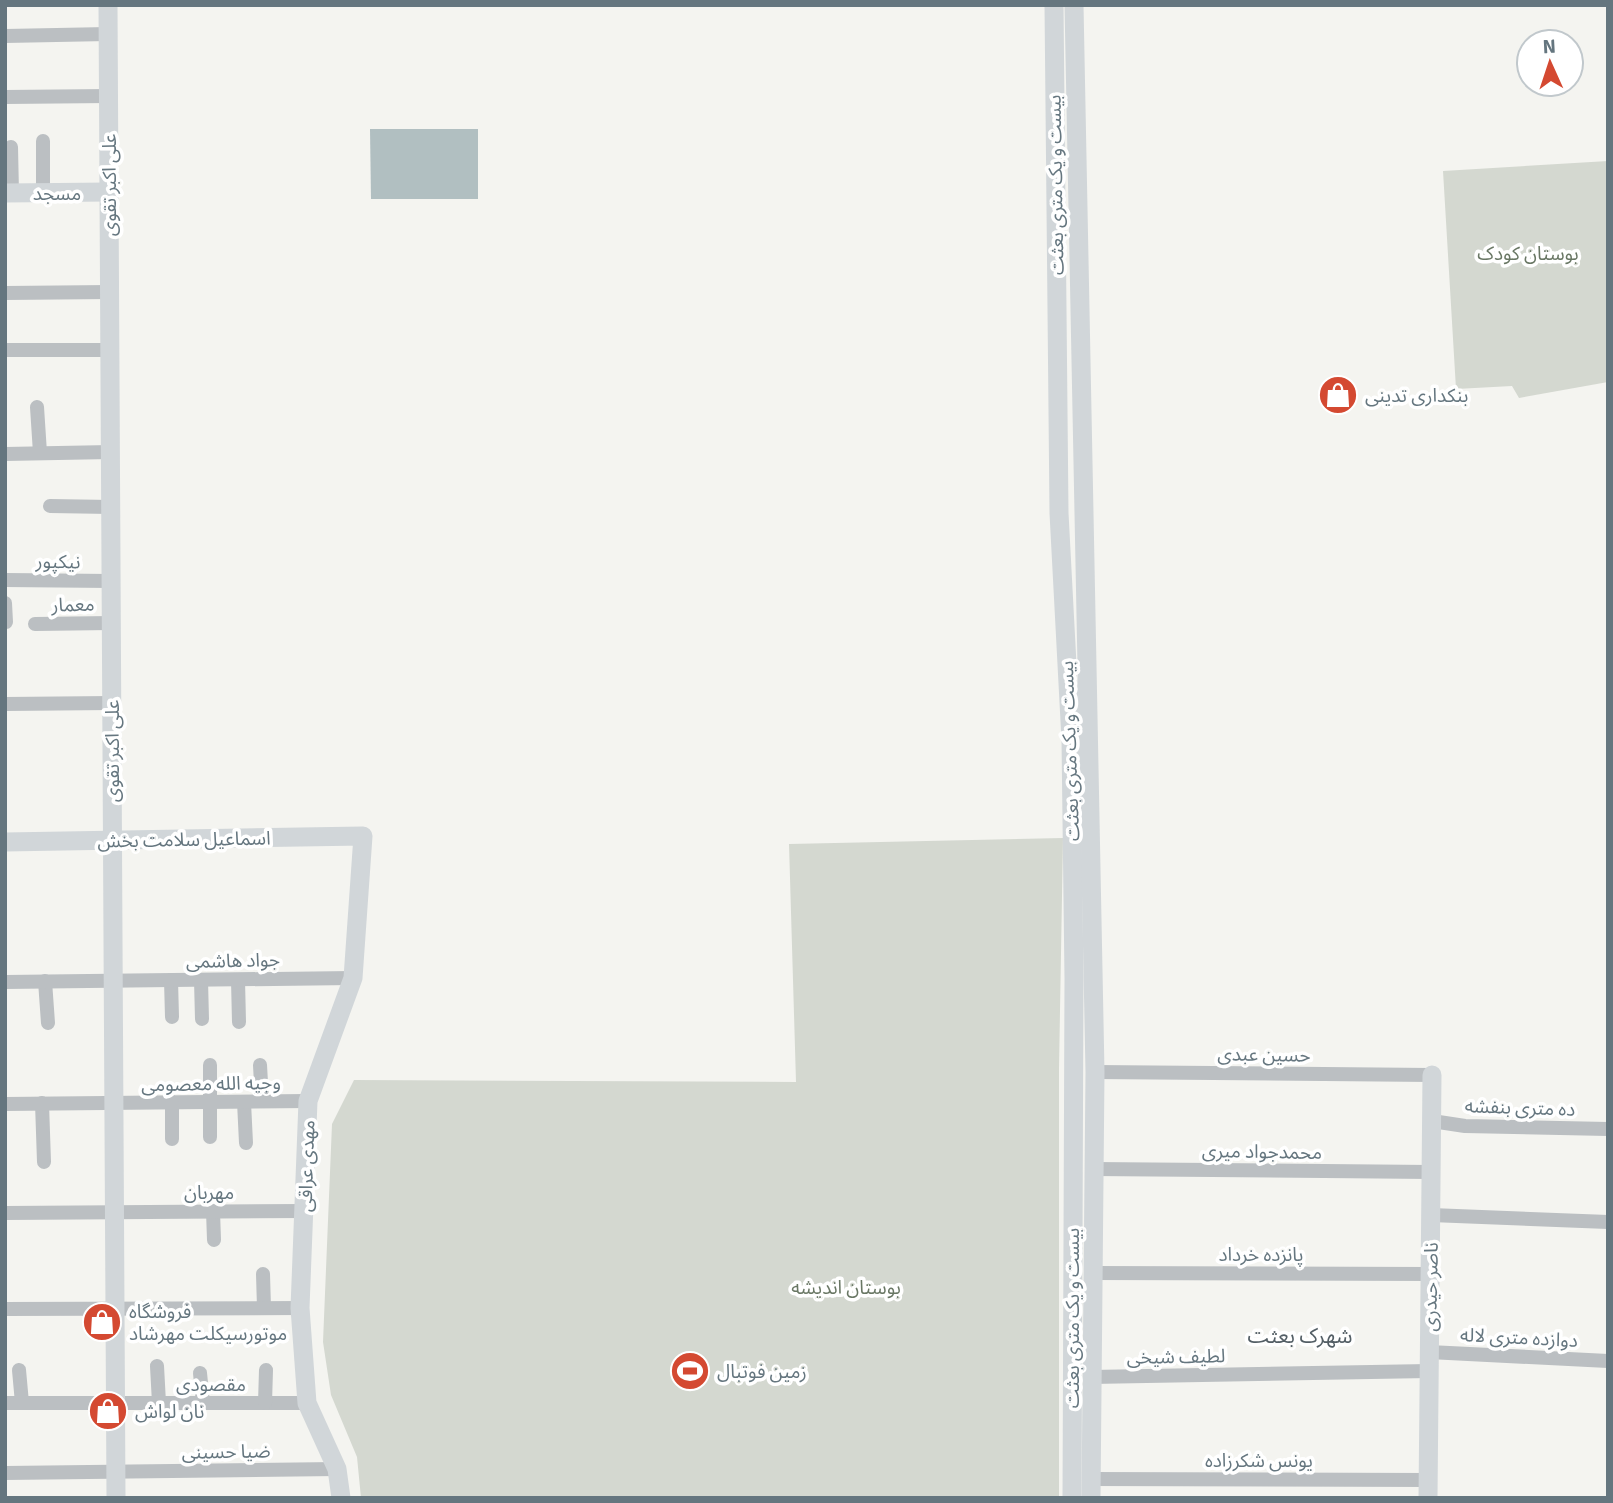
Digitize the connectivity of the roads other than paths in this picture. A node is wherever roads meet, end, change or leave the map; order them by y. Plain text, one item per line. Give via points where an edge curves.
1 (108, 5) edge
2 (1054, 5) edge
3 (1074, 5) edge
4 (108, 34) junction
5 (5, 36) edge
6 (109, 96) junction
7 (5, 97) edge
8 (43, 141) dead end
9 (11, 147) dead end
10 (109, 192) junction
11 (9, 193) edge
12 (43, 193) junction
13 (110, 292) junction
14 (5, 293) edge
15 (110, 349) junction
16 (5, 350) edge
17 (37, 407) dead end
18 (111, 452) junction
19 (40, 453) junction
20 (5, 454) edge
21 (50, 506) dead end
22 (111, 507) junction
23 (5, 580) edge
24 (111, 581) junction
25 (5, 603) edge
26 (6, 622) edge
27 (111, 623) junction
28 (36, 624) dead end
29 (112, 703) junction
30 (5, 704) edge
31 (363, 836) joint
32 (112, 840) junction
33 (5, 842) edge
34 (354, 978) junction
35 (238, 979) junction
36 (171, 980) junction
37 (201, 980) junction
38 (45, 981) junction
39 (113, 981) junction
40 (5, 982) edge
41 (173, 1017) dead end
42 (202, 1019) dead end
43 (239, 1022) dead end
44 (48, 1023) dead end
45 (210, 1065) dead end
46 (260, 1065) dead end
47 (1095, 1072) junction
48 (1432, 1075) joint
49 (262, 1101) junction
50 (308, 1101) junction
51 (172, 1102) junction
52 (211, 1102) junction
53 (244, 1102) junction
54 (42, 1103) junction
55 (114, 1103) junction
56 (5, 1104) edge
57 (1432, 1121) junction
58 (1608, 1129) edge
59 (210, 1137) dead end
60 (172, 1139) dead end
61 (246, 1143) dead end
62 (44, 1162) dead end
63 (1093, 1169) junction
64 (1431, 1172) junction
65 (213, 1211) junction
66 (304, 1211) junction
67 (114, 1212) junction
68 (5, 1213) edge
69 (1431, 1215) junction
70 (1608, 1222) edge
71 (214, 1240) dead end
72 (1091, 1273) junction
73 (263, 1274) dead end
74 (1430, 1274) junction
75 (115, 1308) junction
76 (264, 1308) junction
77 (300, 1308) junction
78 (5, 1309) edge
79 (1608, 1361) edge
80 (1429, 1362) junction
81 (157, 1366) dead end
82 (19, 1370) dead end
83 (266, 1370) dead end
84 (200, 1373) dead end
85 (1091, 1377) junction
86 (5, 1403) edge
87 (22, 1403) junction
88 (115, 1403) junction
89 (159, 1403) junction
90 (203, 1403) junction
91 (265, 1403) junction
92 (307, 1403) junction
93 (337, 1469) junction
94 (116, 1472) junction
95 (5, 1473) edge
96 (1091, 1489) edge
97 (1428, 1489) edge
98 (116, 1498) edge
99 (341, 1498) edge
100 (1072, 1498) edge

1 - 4 street, علی اکبر تقوی
2 - 100 street, بیست و یک متری بعثت via 1059,513 1071,740 1074,978
3 - 47 street, بیست و یک متری بعثت
4 - 5 street
4 - 6 street, علی اکبر تقوی
6 - 7 street
6 - 10 street, علی اکبر تقوی
8 - 12 street
9 - 11 street
10 - 12 street, مسجد
10 - 13 street, علی اکبر تقوی
11 - 12 street, مسجد
13 - 14 street
13 - 15 street, علی اکبر تقوی
15 - 16 street
15 - 18 street, علی اکبر تقوی
17 - 19 street
18 - 19 street
18 - 22 street, علی اکبر تقوی
19 - 20 street
21 - 22 street
22 - 24 street, علی اکبر تقوی
23 - 24 street, نیکپور
24 - 27 street, علی اکبر تقوی
25 - 26 street
27 - 28 street, معمار
27 - 29 street, علی اکبر تقوی
29 - 30 street
29 - 32 street, علی اکبر تقوی
31 - 32 street, اسماعیل سلامت بخش
31 - 34 street, مهدی عراقی
32 - 33 street, اسماعیل سلامت بخش
32 - 39 street, علی اکبر تقوی
34 - 35 street, جواد هاشمی
34 - 50 street, مهدی عراقی
35 - 37 street, جواد هاشمی
35 - 43 street
36 - 37 street, جواد هاشمی
36 - 39 street, جواد هاشمی
36 - 41 street
37 - 42 street
38 - 39 street, جواد هاشمی
38 - 40 street, جواد هاشمی
38 - 44 street
39 - 55 street, علی اکبر تقوی
45 - 52 street
46 - 49 street
47 - 48 street, حسین عبدی
47 - 63 street, بیست و یک متری بعثت
48 - 57 street, ناصر حیدری
49 - 50 street, وجیه الله معصومی
49 - 53 street, وجیه الله معصومی
50 - 66 street, مهدی عراقی
51 - 52 street, وجیه الله معصومی
51 - 55 street, وجیه الله معصومی
51 - 60 street
52 - 53 street, وجیه الله معصومی
52 - 59 street
53 - 61 street
54 - 55 street, وجیه الله معصومی
54 - 56 street, وجیه الله معصومی
54 - 62 street
55 - 67 street, علی اکبر تقوی
57 - 58 street, ده متری بنفشه
57 - 64 street, ناصر حیدری
63 - 64 street, محمدجواد میری
63 - 72 street, بیست و یک متری بعثت
64 - 69 street, ناصر حیدری
65 - 66 street, مهربان
65 - 67 street, مهربان
65 - 71 street
66 - 77 street, مهدی عراقی
67 - 68 street, مهربان
67 - 75 street, علی اکبر تقوی
69 - 70 street
69 - 74 street, ناصر حیدری
72 - 74 street, پانزده خرداد
72 - 85 street, بیست و یک متری بعثت
73 - 76 street
74 - 80 street, ناصر حیدری
75 - 76 street
75 - 78 street
75 - 88 street, علی اکبر تقوی
76 - 77 street
77 - 92 street, مهدی عراقی
79 - 80 street, دوازده متری لاله
80 - 85 street, لطیف شیخی
80 - 97 street, ناصر حیدری
81 - 89 street
82 - 87 street
83 - 91 street
84 - 90 street
85 - 96 street, بیست و یک متری بعثت
86 - 87 street, مقصودی
87 - 88 street, مقصودی
88 - 89 street, مقصودی
88 - 94 street, علی اکبر تقوی
89 - 90 street, مقصودی
90 - 91 street, مقصودی
91 - 92 street, مقصودی
92 - 93 street, مهدی عراقی
93 - 94 street, ضیا حسینی
93 - 99 street, مهدی عراقی
94 - 95 street, ضیا حسینی
94 - 98 street, علی اکبر تقوی
96 - 97 street, یونس شکرزاده

